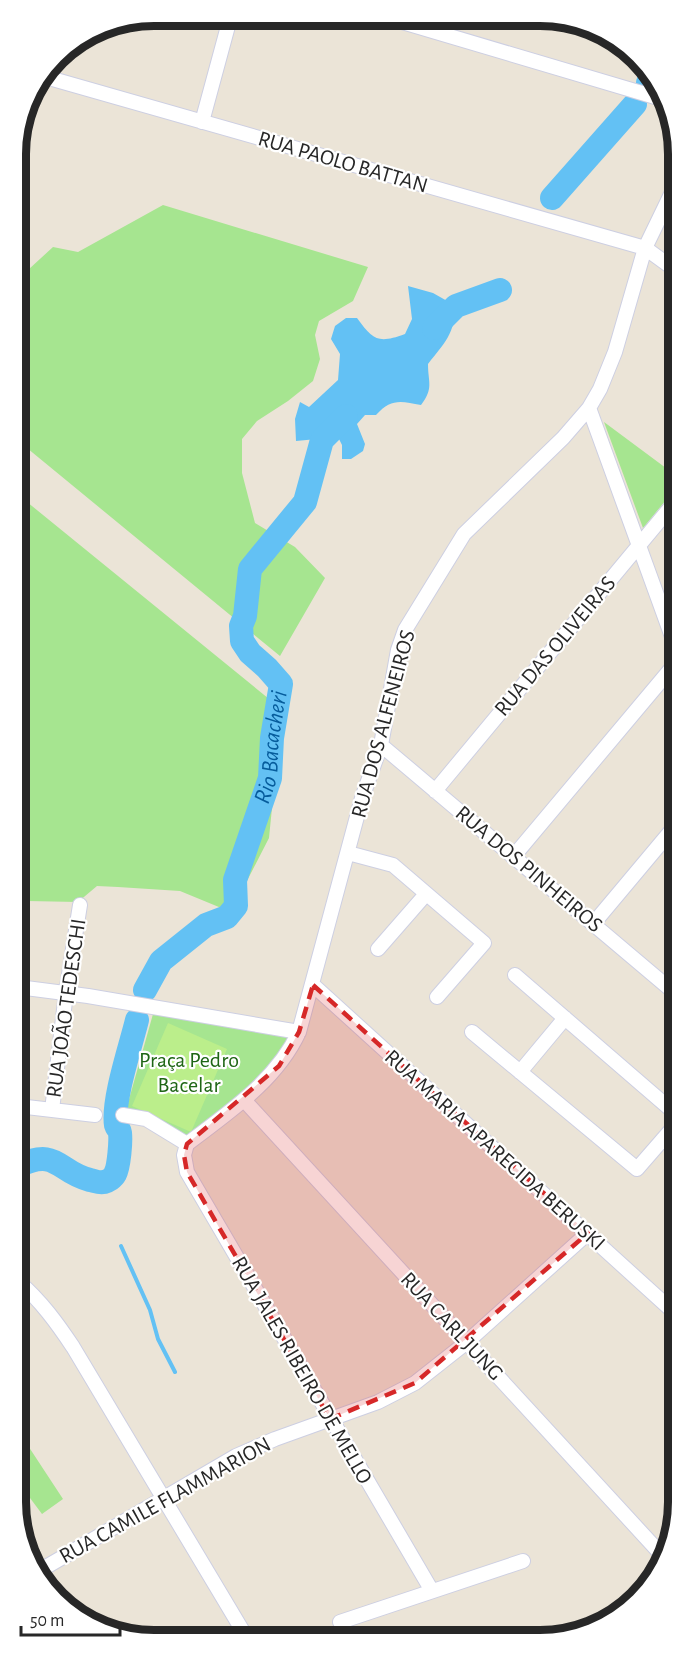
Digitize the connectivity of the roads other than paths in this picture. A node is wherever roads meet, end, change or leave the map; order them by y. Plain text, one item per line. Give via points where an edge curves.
1 (228, 26) edge
2 (416, 26) edge
3 (50, 78) edge
4 (653, 96) edge
5 (202, 122) junction
6 (668, 200) edge
7 (645, 248) junction
8 (668, 265) edge
9 (589, 408) junction
10 (668, 511) edge
11 (639, 545) junction
12 (668, 625) edge
13 (668, 673) edge
14 (381, 745) junction
15 (435, 791) junction
16 (667, 835) edge
17 (348, 853) junction
18 (513, 857) junction
19 (426, 894) junction
20 (80, 905) dead end
21 (593, 924) junction
22 (378, 949) dead end
23 (515, 975) dead end
24 (312, 985) junction
25 (667, 986) edge
26 (26, 988) edge
27 (66, 993) junction
28 (437, 997) dead end
29 (565, 1018) junction
30 (299, 1032) junction
31 (472, 1032) dead end
32 (520, 1072) junction
33 (244, 1100) junction
34 (667, 1106) edge
35 (26, 1107) edge
36 (52, 1110) junction
37 (95, 1115) dead end
38 (123, 1115) dead end
39 (667, 1134) edge
40 (663, 1139) junction
41 (667, 1143) edge
42 (187, 1144) junction
43 (588, 1233) junction
44 (26, 1288) edge
45 (667, 1305) edge
46 (467, 1342) junction
47 (330, 1419) junction
48 (163, 1497) junction
49 (658, 1551) edge
50 (524, 1560) dead end
51 (44, 1567) edge
52 (432, 1591) junction
53 (340, 1622) dead end
54 (242, 1630) edge

1 - 5 street
2 - 4 street
3 - 5 street, RUA PAOLO BATTAN
5 - 7 street, RUA PAOLO BATTAN
6 - 7 street, RUA DOS ALFENEIROS
7 - 8 street
7 - 9 street, RUA DOS ALFENEIROS via 615,352
9 - 11 street
9 - 14 street, RUA DOS ALFENEIROS via 456,545 402,640
10 - 11 street, RUA DAS OLIVEIRAS
11 - 12 street
11 - 15 street, RUA DAS OLIVEIRAS
13 - 18 street
14 - 15 street, RUA DOS PINHEIROS
14 - 17 street, RUA DOS ALFENEIROS
15 - 18 street, RUA DOS PINHEIROS
16 - 21 street
17 - 19 street via 393,865
17 - 24 street, RUA DOS ALFENEIROS
18 - 21 street, RUA DOS PINHEIROS
19 - 22 street
19 - 28 street via 484,943
20 - 27 street, RUA JOÃO TEDESCHI
21 - 25 street, RUA DOS PINHEIROS
23 - 29 street
24 - 30 street, RUA DOS ALFENEIROS
24 - 43 street, RUA MARIA APARECIDA BERUSKI
26 - 27 street
27 - 30 street
27 - 36 street, RUA JOÃO TEDESCHI
29 - 32 street
29 - 34 street
30 - 33 street, RUA DOS ALFENEIROS via 279,1066
31 - 32 street
32 - 40 street via 637,1169
33 - 42 street, RUA DOS ALFENEIROS
33 - 46 street, RUA CARL JUNG
35 - 36 street
36 - 37 street
38 - 42 street via 146,1119
39 - 40 street
40 - 41 street
42 - 47 street, RUA JALES RIBEIRO DE MELLO via 184,1155 188,1172
43 - 45 street, RUA MARIA APARECIDA BERUSKI
43 - 46 street, RUA CAMILE FLAMMARION
44 - 48 street via 73,1347
46 - 47 street, RUA CAMILE FLAMMARION via 398,1393
46 - 49 street, RUA CARL JUNG
47 - 48 street, RUA CAMILE FLAMMARION via 256,1447
47 - 52 street, RUA JALES RIBEIRO DE MELLO
48 - 51 street, RUA CAMILE FLAMMARION
48 - 54 street
50 - 52 street
52 - 53 street

